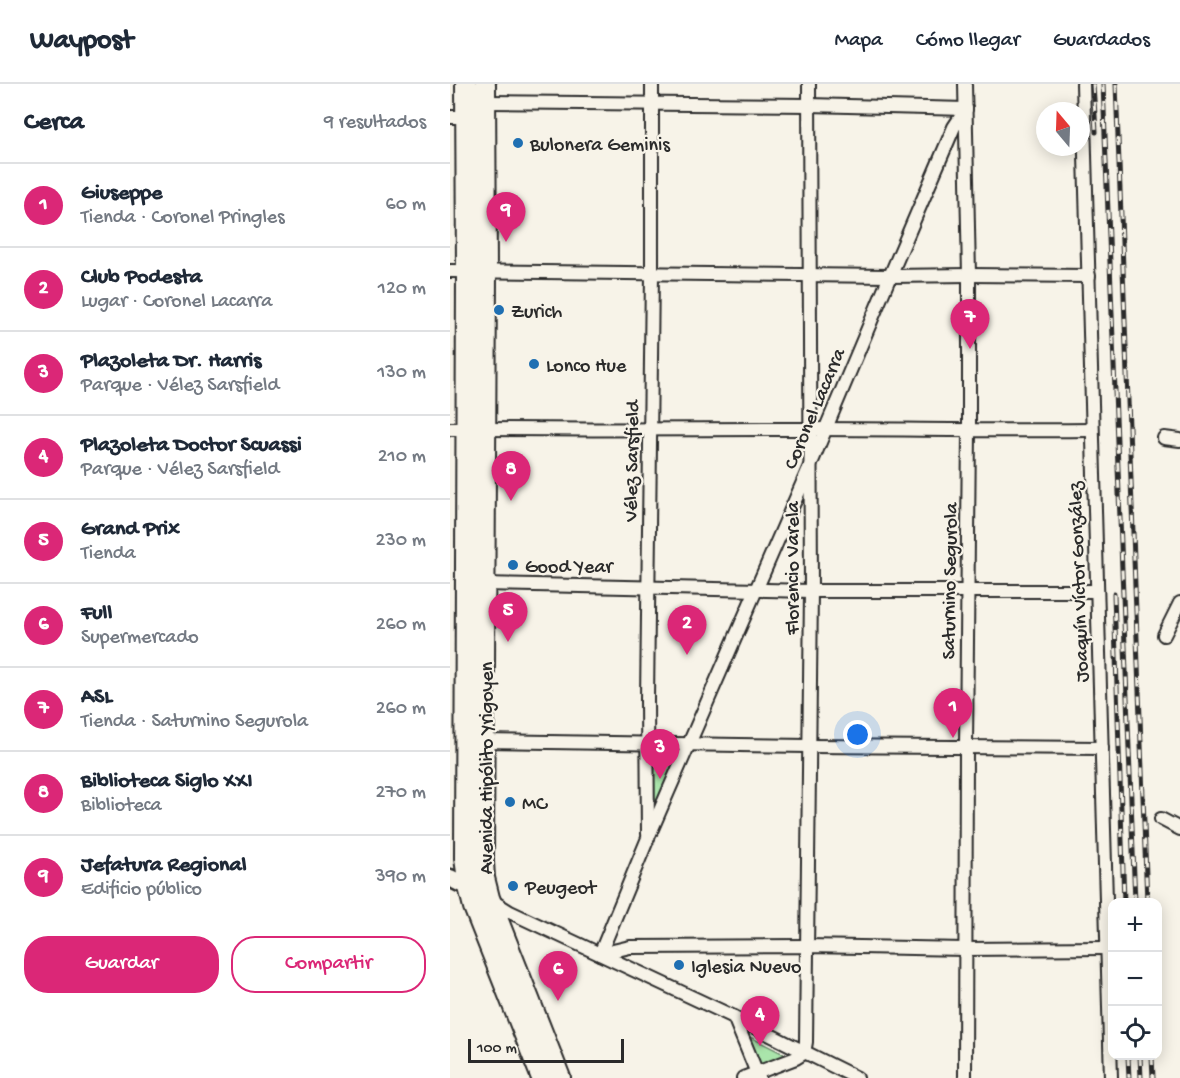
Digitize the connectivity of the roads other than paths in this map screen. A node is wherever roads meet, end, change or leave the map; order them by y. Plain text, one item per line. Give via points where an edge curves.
1 (466, 84) edge
2 (652, 84) edge
3 (810, 84) edge
4 (1083, 84) edge
5 (966, 85) edge
6 (485, 93) edge
7 (652, 103) junction
8 (809, 105) junction
9 (966, 109) junction
10 (458, 117) edge
11 (468, 271) edge
12 (652, 273) junction
13 (810, 275) junction
14 (969, 275) junction
15 (890, 276) junction
16 (1089, 276) junction
17 (467, 429) edge
18 (811, 429) junction
19 (825, 429) junction
20 (650, 430) junction
21 (1092, 430) junction
22 (969, 431) junction
23 (1164, 438) dead end
24 (1180, 440) edge
25 (810, 466) junction
26 (484, 584) junction
27 (648, 587) junction
28 (756, 590) junction
29 (811, 591) junction
30 (1097, 591) junction
31 (968, 592) junction
32 (1180, 603) edge
33 (1177, 616) edge
34 (1164, 635) dead end
35 (484, 741) junction
36 (647, 744) junction
37 (689, 744) junction
38 (808, 746) junction
39 (966, 747) junction
40 (1102, 748) junction
41 (1161, 819) dead end
42 (1180, 829) edge
43 (648, 838) junction
44 (450, 878) edge
45 (469, 886) junction
46 (489, 898) junction
47 (808, 946) junction
48 (1107, 948) junction
49 (966, 949) junction
50 (600, 954) junction
51 (734, 1017) junction
52 (804, 1053) junction
53 (758, 1075) edge
54 (542, 1078) edge
55 (560, 1078) edge
56 (744, 1078) edge
57 (857, 1078) edge
58 (965, 1078) edge
59 (1111, 1078) edge

1 - 10 main road, Avenida Hipólito Yrigoyen
2 - 7 street, Vélez Sarsfield
3 - 8 street, Florencio Varela
4 - 16 street, Joaquín Víctor González
5 - 9 street, Saturnino Segurola
6 - 7 street
6 - 11 main road, Avenida Hipólito Yrigoyen
7 - 8 street
7 - 12 street, Vélez Sarsfield
8 - 9 street
8 - 13 street, Florencio Varela
9 - 14 street, Saturnino Segurola
9 - 15 street, Coronel Lacarra via 954,127
10 - 11 main road, Avenida Hipólito Yrigoyen
11 - 12 street
11 - 17 main road, Avenida Hipólito Yrigoyen
12 - 13 street
12 - 20 street, Vélez Sarsfield
13 - 15 street
13 - 18 street, Florencio Varela
14 - 15 street
14 - 16 street
14 - 22 street, Saturnino Segurola
15 - 19 street, Coronel Lacarra
16 - 21 street, Joaquín Víctor González
17 - 20 street
17 - 26 main road, Avenida Hipólito Yrigoyen
17 - 45 main road, Avenida Hipólito Yrigoyen via 465,858
18 - 19 street
18 - 20 street
18 - 25 street, Florencio Varela
19 - 22 street
19 - 25 street, Coronel Lacarra
20 - 27 street, Vélez Sarsfield
21 - 22 street
21 - 30 street, Joaquín Víctor González
22 - 31 street, Saturnino Segurola
23 - 24 street
25 - 28 street, Coronel Lacarra
25 - 29 street, Florencio Varela
26 - 27 street
26 - 35 main road, Avenida Hipólito Yrigoyen
27 - 28 street
27 - 36 street, Vélez Sarsfield
28 - 29 street
28 - 37 street, Coronel Lacarra
29 - 31 street
29 - 38 street, Florencio Varela
30 - 31 street
30 - 40 street, Joaquín Víctor González
31 - 39 street, Saturnino Segurola
32 - 33 street
33 - 34 street
35 - 36 street
35 - 46 main road, Avenida Hipólito Yrigoyen via 483,861
36 - 37 street
36 - 43 street, Vélez Sarsfield
37 - 38 street
37 - 43 street, Coronel Lacarra
38 - 39 street
38 - 47 street, Florencio Varela
39 - 40 street
39 - 49 street, Saturnino Segurola
40 - 48 street, Joaquín Víctor González
41 - 42 street
43 - 50 street, Coronel Lacarra
44 - 45 street
45 - 46 street
45 - 54 main road, Avenida Hipólito Yrigoyen
46 - 50 street via 510,912
46 - 55 main road, Avenida Hipólito Yrigoyen
47 - 49 street
47 - 50 street via 630,947
47 - 52 street, Florencio Varela
48 - 49 street
48 - 59 street, Joaquín Víctor González
49 - 58 street, Saturnino Segurola
50 - 51 street
51 - 52 street
51 - 53 street
52 - 53 street
52 - 57 street
53 - 56 street

